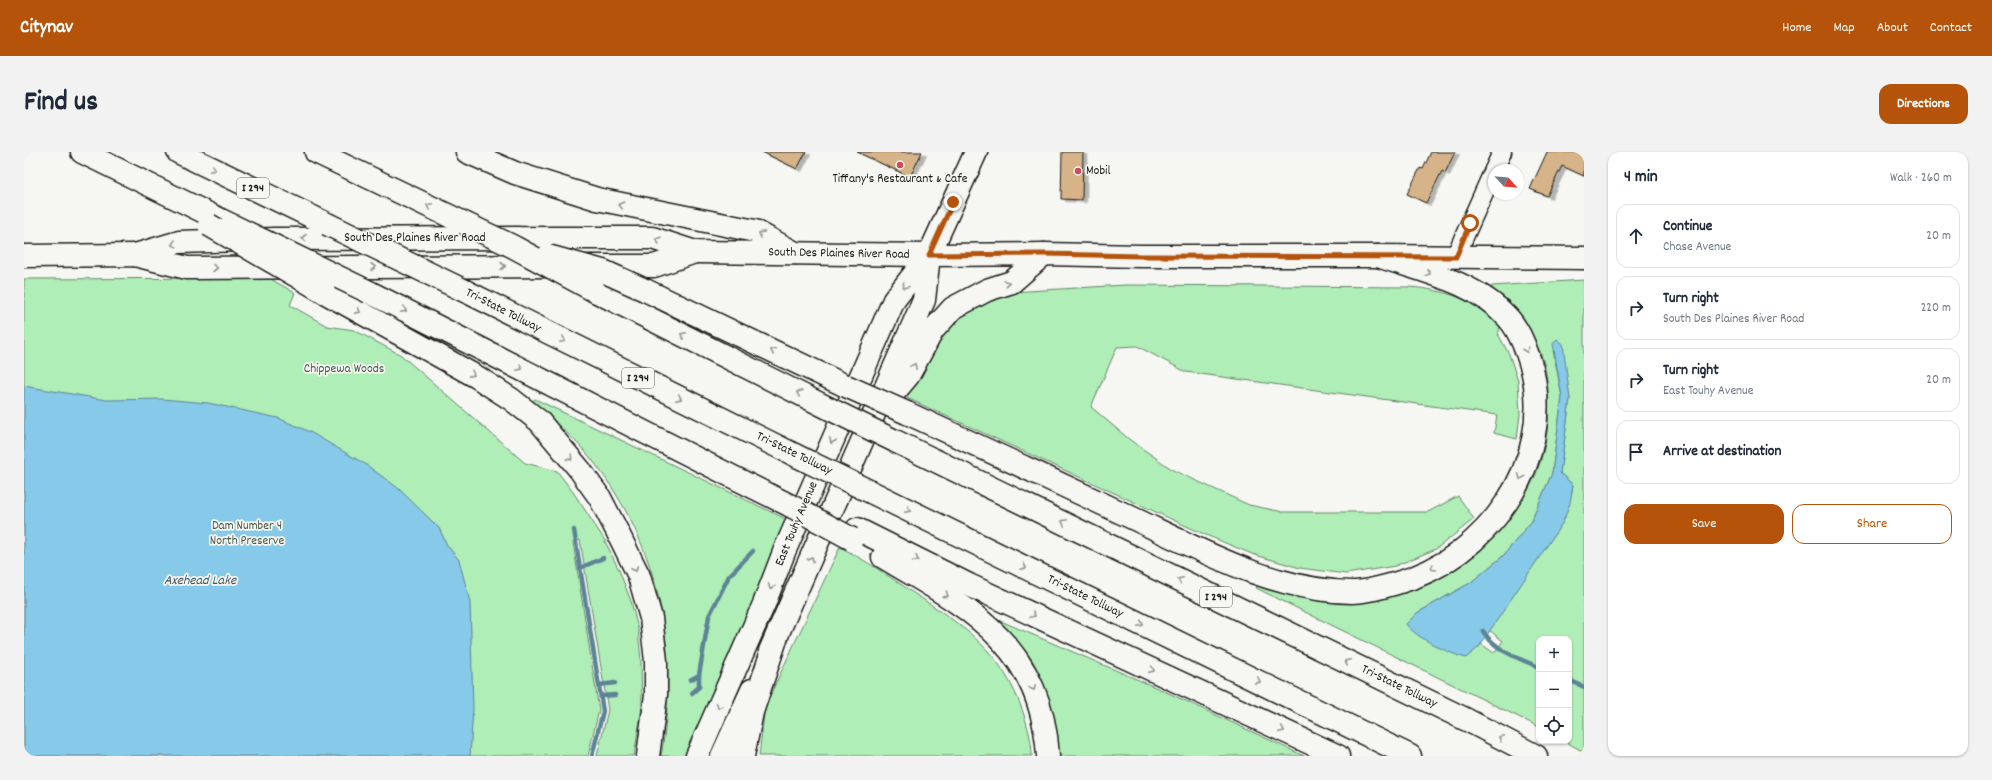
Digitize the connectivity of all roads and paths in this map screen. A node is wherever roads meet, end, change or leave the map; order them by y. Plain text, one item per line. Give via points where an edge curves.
1 (178, 152) edge
2 (316, 152) edge
3 (467, 152) edge
4 (976, 152) edge
5 (1502, 152) edge
6 (90, 156) edge
7 (1497, 164) edge
8 (1488, 184) edge
9 (512, 246) junction
10 (695, 252) junction
11 (796, 253) junction
12 (1044, 254) junction
13 (929, 255) junction
14 (24, 256) edge
15 (135, 256) junction
16 (1378, 256) junction
17 (1456, 257) junction
18 (1584, 258) edge
19 (872, 418) junction
20 (854, 534) junction
21 (778, 633) junction
22 (648, 756) edge
23 (697, 756) edge
24 (722, 756) edge
25 (743, 756) edge
26 (1048, 756) edge
27 (1338, 756) edge
28 (1410, 756) edge
29 (1536, 756) edge

1 -> 28 main road, Tri-State Tollway / I 294, bridge
9 -> 2 main road, Tri-State Tollway / I 294, bridge
11 -> 3 main road via 755,231 597,200 516,173
4 - 13 main road, East Touhy Avenue
5 - 7 street
6 -> 20 main road, bridge via 544,380 624,411
6 -> 22 main road, bridge via 324,292 477,377 539,421 600,498 639,576 651,618 656,661 656,695
8 - 17 street
16 -> 9 main road, bridge via 1464,287 1492,303 1509,319 1521,336 1536,383 1536,413 1532,445 1521,479 1503,510 1486,528 1459,552 1430,571 1407,580 1355,592 1293,584 1230,563 603,271
29 -> 9 main road, Tri-State Tollway / I 294, bridge via 834,411 595,291
10 - 11 main road, South Des Plaines River Road
15 -> 10 main road, South Des Plaines River Road via 187,268 654,266
10 -> 15 main road, South Des Plaines River Road via 652,238 274,239 179,242
11 - 13 main road, South Des Plaines River Road
12 - 13 main road, South Des Plaines River Road
12 - 16 main road, South Des Plaines River Road
19 -> 12 main road via 908,376 933,330 953,308 987,290 1012,282
13 - 19 main road, East Touhy Avenue via 924,300
13 -> 23 main road, East Touhy Avenue via 894,300
14 - 15 main road, South Des Plaines River Road
16 - 17 main road, South Des Plaines River Road
17 - 18 main road, South Des Plaines River Road
21 -> 19 main road, East Touhy Avenue
20 -> 26 main road via 951,598 996,633 1012,650 1035,690 1047,740
20 -> 27 main road
21 - 24 main road, East Touhy Avenue
21 - 25 main road via 752,712

